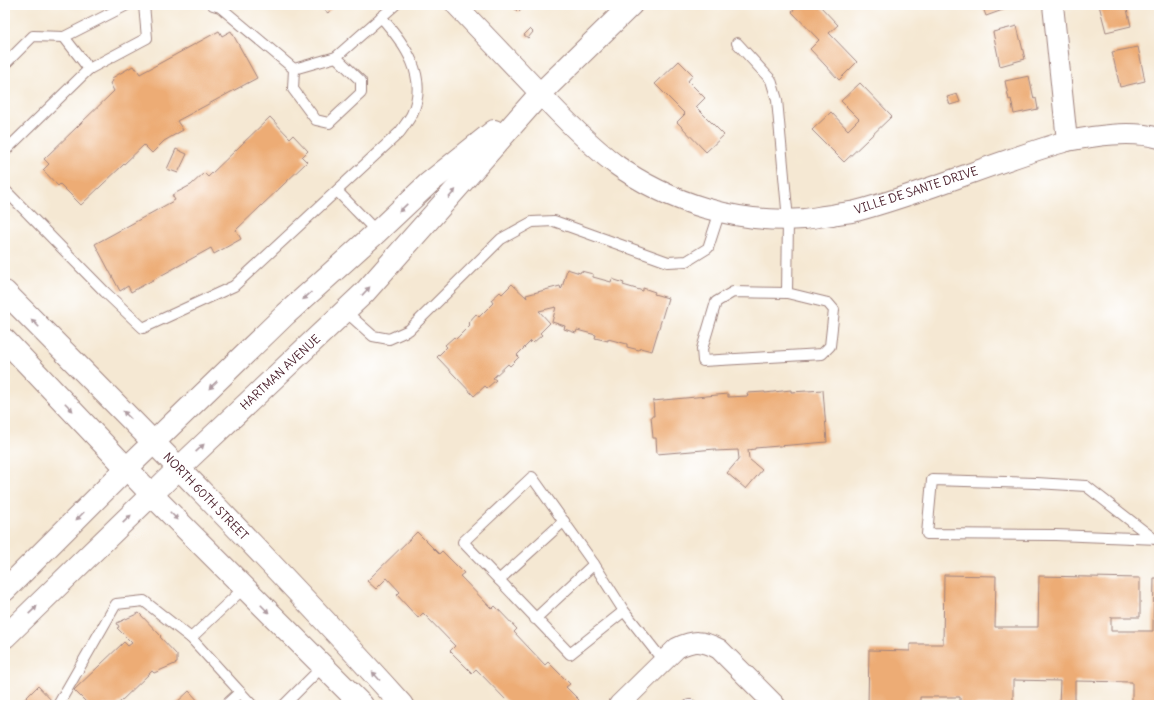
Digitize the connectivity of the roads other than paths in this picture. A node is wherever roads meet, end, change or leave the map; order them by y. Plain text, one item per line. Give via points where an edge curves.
1 (127, 5) edge
2 (144, 5) edge
3 (213, 5) edge
4 (395, 5) edge
5 (456, 5) edge
6 (631, 5) edge
7 (1053, 5) edge
8 (381, 17) junction
9 (64, 37) junction
10 (737, 43) dead end
11 (336, 58) junction
12 (5, 64) edge
13 (294, 68) junction
14 (89, 69) junction
15 (540, 94) junction
16 (1159, 138) edge
17 (1067, 141) junction
18 (5, 151) edge
19 (5, 190) edge
20 (337, 191) junction
21 (720, 212) junction
22 (788, 220) junction
23 (377, 232) junction
24 (5, 292) edge
25 (787, 293) junction
26 (345, 311) junction
27 (5, 340) edge
28 (154, 442) junction
29 (127, 468) junction
30 (179, 468) junction
31 (152, 495) junction
32 (564, 521) junction
33 (1156, 539) edge
34 (594, 564) junction
35 (499, 580) junction
36 (244, 588) junction
37 (5, 590) edge
38 (624, 611) junction
39 (536, 618) junction
40 (5, 637) edge
41 (191, 638) junction
42 (664, 662) junction
43 (323, 666) junction
44 (240, 692) junction
45 (58, 705) edge
46 (226, 705) edge
47 (252, 705) edge
48 (284, 705) edge
49 (362, 705) edge
50 (402, 705) edge
51 (619, 705) edge
52 (775, 705) edge

1 - 9 lane
2 - 14 lane via 147,38
3 - 13 lane
4 - 8 lane
5 - 15 street, VILLE DE SANTE DRIVE
6 - 15 main road, HARTMAN AVENUE
7 - 17 street
8 - 11 lane
8 - 20 lane via 413,62 416,100 411,115 400,132
9 - 12 lane via 33,36
9 - 14 lane
10 - 22 lane via 771,80 778,100
11 - 13 lane
11 - 13 lane via 361,81 360,93 329,123 316,120 293,88
14 - 18 lane
15 - 21 street, VILLE DE SANTE DRIVE via 592,146 616,164 669,195
15 -> 23 main road, HARTMAN AVENUE via 429,183
26 -> 15 main road, HARTMAN AVENUE via 365,292
16 - 17 street, VILLE DE SANTE DRIVE via 1122,134
17 - 22 street, VILLE DE SANTE DRIVE via 855,211
19 - 20 lane via 143,328 234,286
20 - 23 lane
21 - 22 street, VILLE DE SANTE DRIVE via 759,219
21 - 26 lane via 708,248 687,261 668,262 554,221 532,222 501,239 409,330 389,339 373,336
22 - 25 lane
23 -> 28 main road, HARTMAN AVENUE via 286,314
28 -> 24 main road, NORTH 60TH STREET
25 - 25 lane via 733,292 716,302 702,349 703,361 822,354 830,346 834,310 828,303
30 -> 26 main road, HARTMAN AVENUE
27 -> 29 main road
28 - 29 main road, HARTMAN AVENUE
28 - 30 main road, NORTH 60TH STREET
29 - 31 main road
29 -> 37 main road, HARTMAN AVENUE
30 - 31 main road, HARTMAN AVENUE
50 -> 30 main road, NORTH 60TH STREET via 329,624
31 -> 36 main road
40 -> 31 main road, HARTMAN AVENUE
32 - 34 lane
32 - 35 lane
32 - 35 lane via 532,477 463,542
33 - 33 lane via 1055,534 927,534 932,480 1086,486
34 - 38 lane
34 - 39 lane
35 - 39 lane
36 - 41 lane
36 -> 43 main road
38 - 39 lane via 570,654
38 - 42 lane
41 - 44 lane
41 - 45 lane via 144,601 116,604
42 - 51 street
42 - 52 street via 677,648 689,643 708,643 720,649
43 - 48 lane
43 - 49 main road
44 - 46 lane
44 - 47 lane

